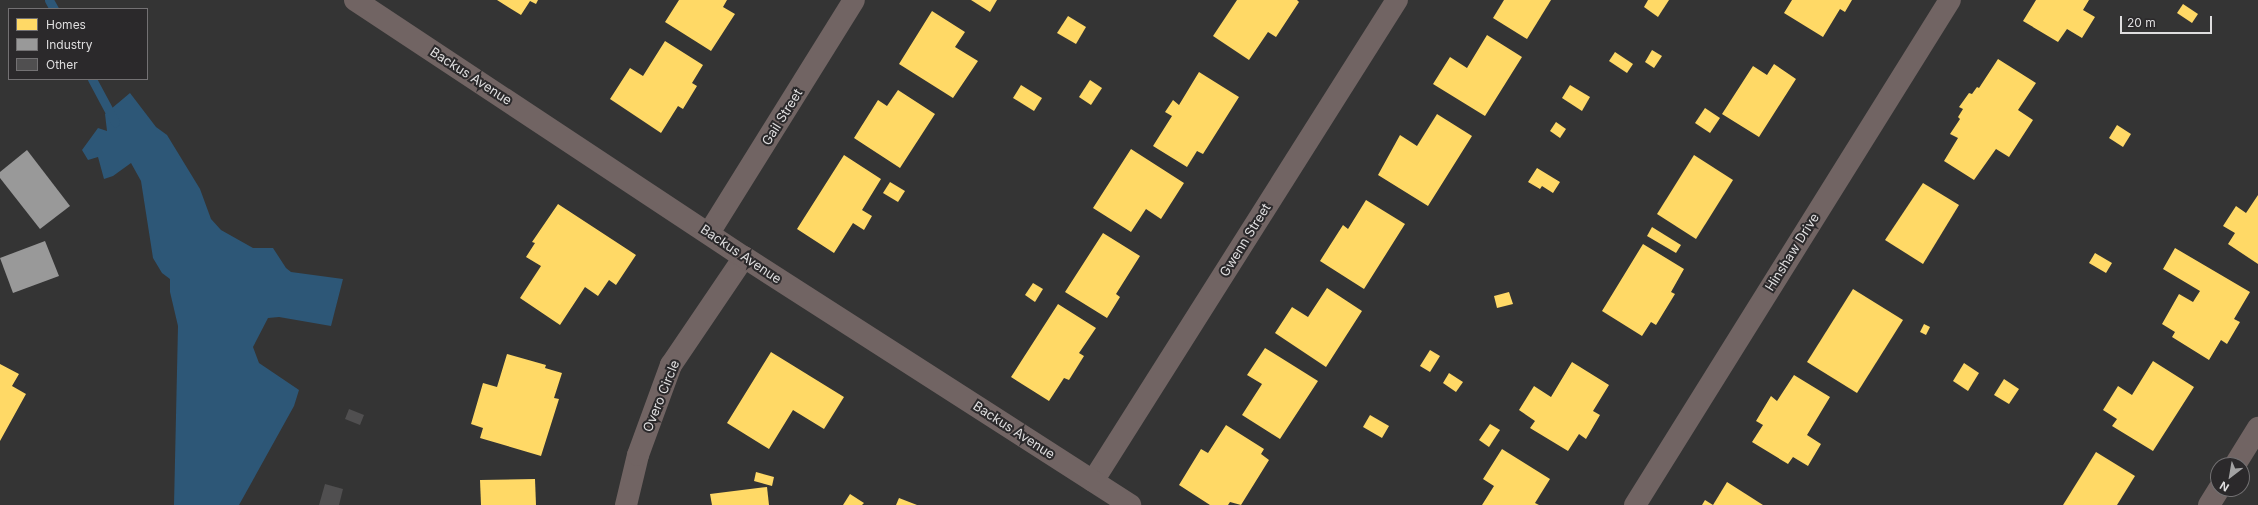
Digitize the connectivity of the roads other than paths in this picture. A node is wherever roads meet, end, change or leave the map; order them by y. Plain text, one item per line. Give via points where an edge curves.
1 (355, 0) edge
2 (854, 0) edge
3 (1397, 0) edge
4 (1950, 0) edge
5 (709, 233) junction
6 (744, 257) junction
7 (2258, 428) edge
8 (2239, 457) edge
9 (1093, 481) junction
10 (626, 505) edge
11 (1130, 505) edge
12 (1635, 505) edge

1 - 5 street, Backus Avenue
2 - 5 street, Gail Street
3 - 9 street, Gwenn Street
4 - 12 street, Hinshaw Drive
5 - 6 street, Backus Avenue
6 - 9 street, Backus Avenue
6 - 10 street, Overo Circle via 671,365 638,455
7 - 8 street
9 - 11 street, Backus Avenue

